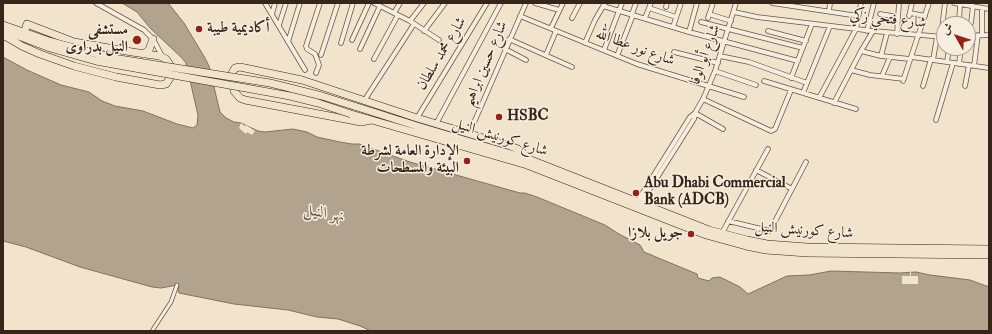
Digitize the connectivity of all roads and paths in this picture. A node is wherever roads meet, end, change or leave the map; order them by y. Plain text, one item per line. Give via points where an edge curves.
1 (96, 3) edge
2 (265, 3) edge
3 (275, 3) edge
4 (286, 3) edge
5 (300, 3) edge
6 (320, 3) edge
7 (338, 3) edge
8 (353, 3) edge
9 (368, 3) edge
10 (400, 3) edge
11 (424, 3) edge
12 (445, 3) edge
13 (487, 3) edge
14 (501, 3) edge
15 (526, 3) edge
16 (535, 3) edge
17 (563, 3) edge
18 (580, 3) edge
19 (622, 3) edge
20 (636, 3) edge
21 (651, 3) edge
22 (681, 3) edge
23 (697, 3) edge
24 (713, 3) edge
25 (736, 3) edge
26 (772, 3) edge
27 (830, 3) edge
28 (861, 3) edge
29 (874, 3) edge
30 (899, 3) edge
31 (912, 3) edge
32 (929, 3) edge
33 (945, 3) edge
34 (954, 3) edge
35 (378, 4) edge
36 (778, 4) edge
37 (964, 4) edge
38 (604, 5) edge
39 (975, 5) edge
40 (649, 8) junction
41 (982, 8) junction
42 (989, 9) edge
43 (559, 10) junction
44 (619, 11) junction
45 (829, 11) junction
46 (734, 12) junction
47 (272, 14) junction
48 (396, 14) junction
49 (880, 14) dead end
50 (632, 15) junction
51 (520, 16) junction
52 (858, 16) junction
53 (925, 16) junction
54 (943, 16) edge
55 (961, 16) edge
56 (973, 16) edge
57 (676, 17) junction
58 (898, 17) junction
59 (572, 18) dead end
60 (645, 18) junction
61 (731, 21) junction
62 (700, 22) dead end
63 (412, 23) junction
64 (3, 24) edge
65 (812, 24) junction
66 (279, 25) junction
67 (830, 26) junction
68 (673, 27) junction
69 (550, 28) junction
70 (729, 29) junction
71 (856, 29) junction
72 (3, 30) edge
73 (424, 31) junction
74 (556, 31) junction
75 (768, 31) dead end
76 (867, 31) junction
77 (689, 32) junction
78 (873, 32) junction
79 (24, 33) junction
80 (887, 33) junction
81 (897, 34) junction
82 (3, 35) edge
83 (976, 35) edge
84 (980, 35) junction
85 (989, 35) edge
86 (918, 36) junction
87 (936, 37) edge
88 (153, 39) junction
89 (509, 39) junction
90 (352, 40) dead end
91 (438, 40) dead end
92 (806, 40) junction
93 (725, 41) junction
94 (288, 42) junction
95 (585, 42) junction
96 (341, 43) dead end
97 (51, 45) junction
98 (803, 48) junction
99 (936, 48) edge
100 (360, 49) dead end
101 (505, 49) junction
102 (604, 50) junction
103 (861, 50) junction
104 (674, 52) dead end
105 (143, 54) junction
106 (321, 55) dead end
107 (546, 55) junction
108 (617, 56) junction
109 (720, 56) junction
110 (880, 56) junction
111 (948, 56) edge
112 (960, 56) edge
113 (163, 57) junction
114 (890, 58) junction
115 (911, 58) junction
116 (374, 59) dead end
117 (526, 60) dead end
118 (932, 60) junction
119 (798, 61) junction
120 (947, 62) junction
121 (953, 63) junction
122 (718, 64) junction
123 (959, 64) junction
124 (972, 66) junction
125 (572, 67) dead end
126 (989, 68) edge
127 (305, 70) dead end
128 (851, 70) junction
129 (715, 71) junction
130 (316, 73) dead end
131 (882, 76) junction
132 (791, 78) junction
133 (764, 81) dead end
134 (807, 83) junction
135 (756, 85) dead end
136 (709, 86) junction
137 (922, 86) dead end
138 (965, 86) dead end
139 (791, 90) junction
140 (803, 93) junction
141 (744, 98) dead end
142 (819, 98) junction
143 (703, 99) junction
144 (364, 101) junction
145 (834, 103) junction
146 (856, 109) dead end
147 (695, 114) junction
148 (417, 118) junction
149 (372, 119) junction
150 (936, 120) dead end
151 (428, 122) junction
152 (436, 124) junction
153 (417, 126) junction
154 (723, 129) dead end
155 (470, 134) junction
156 (768, 149) dead end
157 (532, 160) junction
158 (806, 162) dead end
159 (756, 170) junction
160 (792, 189) junction
161 (639, 203) junction
162 (728, 221) junction
163 (721, 234) junction
164 (989, 249) edge
165 (989, 255) edge
166 (177, 285) dead end
167 (152, 331) edge

1 - 88 street via 139,26
2 - 47 street
3 - 47 street
4 - 66 street
5 - 94 street
6 - 130 street via 306,46 315,54 318,62
7 - 106 street
8 - 96 street
9 - 90 street
10 - 48 street
11 - 63 street
12 - 73 street
13 - 148 street, شارع محمد سلطان
14 - 152 street
15 - 51 street, شارع حسين ابراهيم
16 - 43 street
17 - 43 street
18 - 59 street
19 - 44 street
20 - 50 street
21 - 40 street
22 - 57 street
23 - 77 street
24 - 61 street via 709,16
25 - 46 street, شارع أبو الوفا
26 - 36 street
27 - 45 street
28 - 52 street
29 - 76 street
30 - 58 street
31 - 53 street via 909,15
32 - 53 street
33 - 54 street
34 - 37 street
35 - 48 street
35 - 100 street
36 - 45 street
37 - 39 street
37 - 55 street
38 - 44 street
38 - 95 street
39 - 41 street
39 - 56 street
40 - 57 street
40 - 60 street
41 - 42 street
41 - 84 street
43 - 69 street
44 - 50 street
44 - 102 street
45 - 52 street
46 - 61 street, شارع أبو الوفا
46 - 65 street, شارع فتحي زكي via 757,18
47 - 66 street
48 - 63 street
48 - 116 street
49 - 58 street
50 - 60 street
50 - 108 street
51 - 69 street, شارع نور عطا الله
51 - 89 street, شارع حسين ابراهيم
52 - 71 street
53 - 86 street
57 - 68 street
58 - 81 street
60 - 68 street
61 - 70 street, شارع أبو الوفا
62 - 70 street
63 - 73 street
63 - 144 street
64 - 79 highway, شارع كورنيش النيل
65 - 67 street, شارع فتحي زكي
65 - 92 street
66 - 94 street
67 - 71 street, شارع فتحي زكي
67 - 134 street
68 - 77 street
69 - 74 street, شارع نور عطا الله
70 - 93 street, شارع أبو الوفا
70 - 98 street
71 - 76 street, شارع فتحي زكي
71 - 142 street
72 - 97 highway, شارع كورنيش النيل
73 - 91 street
74 - 95 street, شارع نور عطا الله
74 - 107 street
75 - 92 street
76 - 78 street, شارع فتحي زكي
77 - 93 street
78 - 80 street, شارع فتحي زكي
78 - 103 street
79 - 97 highway, شارع كورنيش النيل
79 - 105 highway via 27,24 74,42
80 - 81 street, شارع فتحي زكي
80 - 110 street
81 - 86 street, شارع فتحي زكي
82 - 113 highway via 22,46 74,66 160,85 166,84 170,78 170,65
83 - 84 street
84 - 85 street
84 - 124 street
86 - 87 street, شارع فتحي زكي
86 - 115 street
88 - 105 highway via 151,46
88 - 113 street
89 - 101 street, شارع حسين ابراهيم
89 - 107 street
92 - 98 street
93 - 109 street, شارع أبو الوفا
93 - 119 street
94 - 127 street
95 - 102 street, شارع نور عطا الله
97 - 149 highway, شارع كورنيش النيل, bridge via 96,60 290,96
97 - 153 highway, شارع كورنيش النيل, bridge via 270,84 322,96
98 - 119 street
99 - 118 street
101 - 117 street
101 - 155 street, شارع حسين ابراهيم
102 - 108 street, شارع نور عطا الله
103 - 110 street
103 - 128 street
104 - 122 street
105 - 113 highway
107 - 125 street
108 - 136 street, شارع نور عطا الله
109 - 122 street, شارع أبو الوفا
109 - 132 street via 749,62
110 - 114 street
111 - 120 street
112 - 123 street
114 - 115 street
114 - 131 street
115 - 118 street
115 - 131 street via 903,80
118 - 120 street
118 - 137 street
119 - 132 street
120 - 121 street
121 - 123 street
121 - 150 street
122 - 129 street, شارع أبو الوفا
123 - 124 street
124 - 126 street
124 - 138 street
128 - 131 street
128 - 145 street
129 - 135 street
129 - 136 street, شارع أبو الوفا
132 - 134 street
133 - 139 street
134 - 140 street
136 - 141 street, شارع نور عطا الله
136 - 143 street, شارع أبو الوفا
139 - 140 street
139 - 143 street via 771,131
140 - 142 street
142 - 145 street
143 - 147 street, شارع أبو الوفا
144 - 148 highway
144 - 149 highway via 302,80 240,67 235,68 232,73 234,91 245,100 361,122
145 - 146 street
147 - 154 street
147 - 161 street, شارع أبو الوفا
148 - 151 highway
149 - 165 highway, شارع كورنيش النيل via 527,165 694,231 746,246 807,253
151 - 152 highway
151 - 153 highway
152 - 155 highway
153 - 157 highway, شارع كورنيش النيل
155 - 157 highway via 518,149
156 - 159 street
157 - 161 highway, شارع كورنيش النيل
158 - 160 street
159 - 160 street
159 - 162 street
160 - 162 street via 770,230
161 - 163 highway, شارع كورنيش النيل
162 - 163 street
163 - 164 highway, شارع كورنيش النيل via 767,244 794,246
166 - 167 street via 171,302

